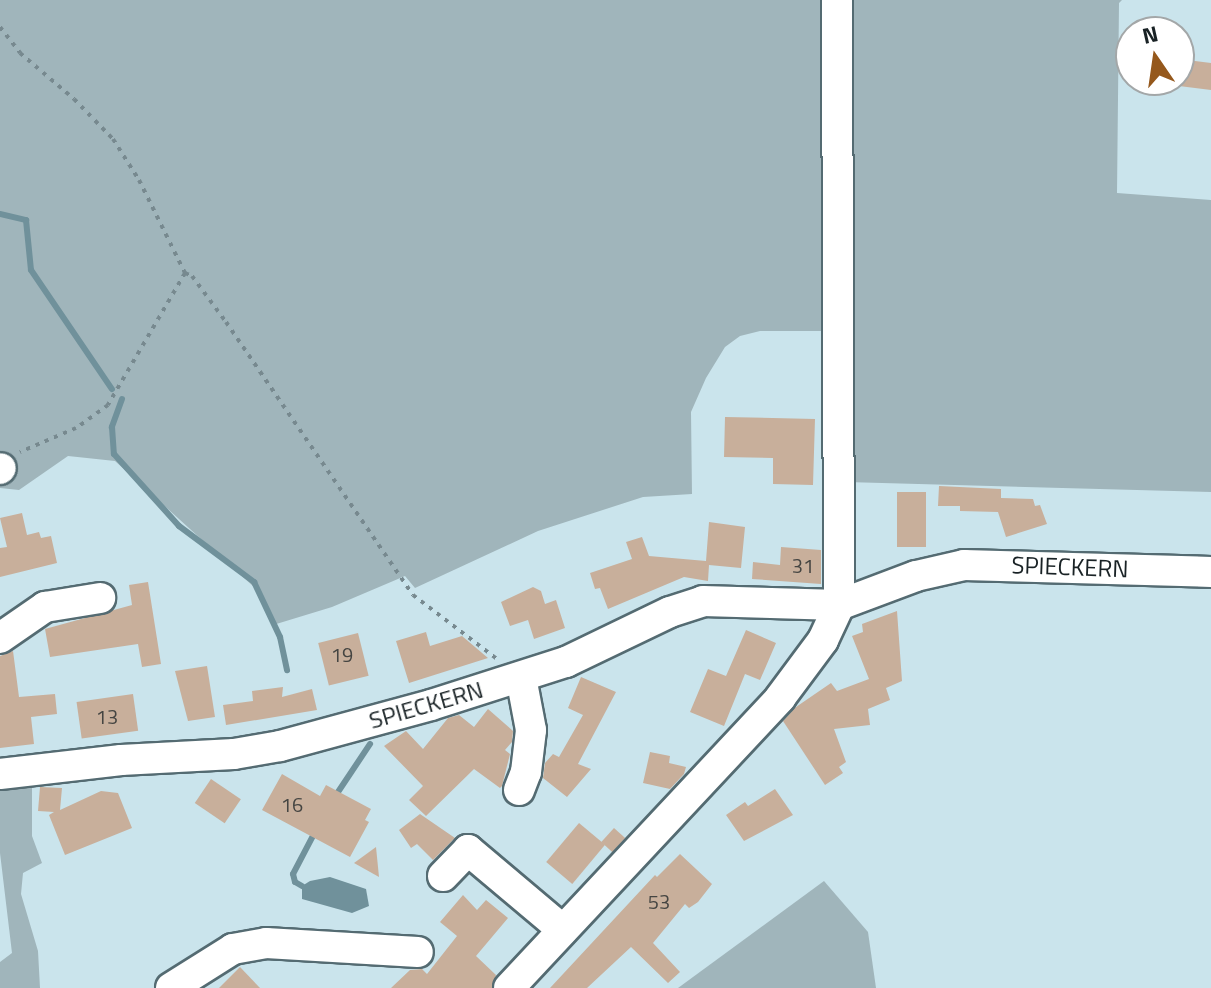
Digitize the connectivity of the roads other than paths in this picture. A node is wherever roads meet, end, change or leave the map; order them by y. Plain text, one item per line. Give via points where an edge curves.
1 (837, 0) edge
2 (1211, 572) edge
3 (100, 598) dead end
4 (839, 605) junction
5 (0, 638) edge
6 (515, 679) junction
7 (0, 774) edge
8 (519, 790) dead end
9 (443, 876) dead end
10 (563, 930) junction
11 (418, 952) dead end
12 (171, 988) edge
13 (509, 988) edge

1 - 4 street
2 - 4 street, SPIECKERN via 964,565 916,576
3 - 5 street via 45,607
4 - 6 street, SPIECKERN via 703,601 596,650
4 - 10 street via 823,640 780,698
6 - 7 street, SPIECKERN via 254,752
6 - 8 street via 531,730 529,762
9 - 10 street via 468,850
10 - 13 street
11 - 12 street via 266,943 233,949

